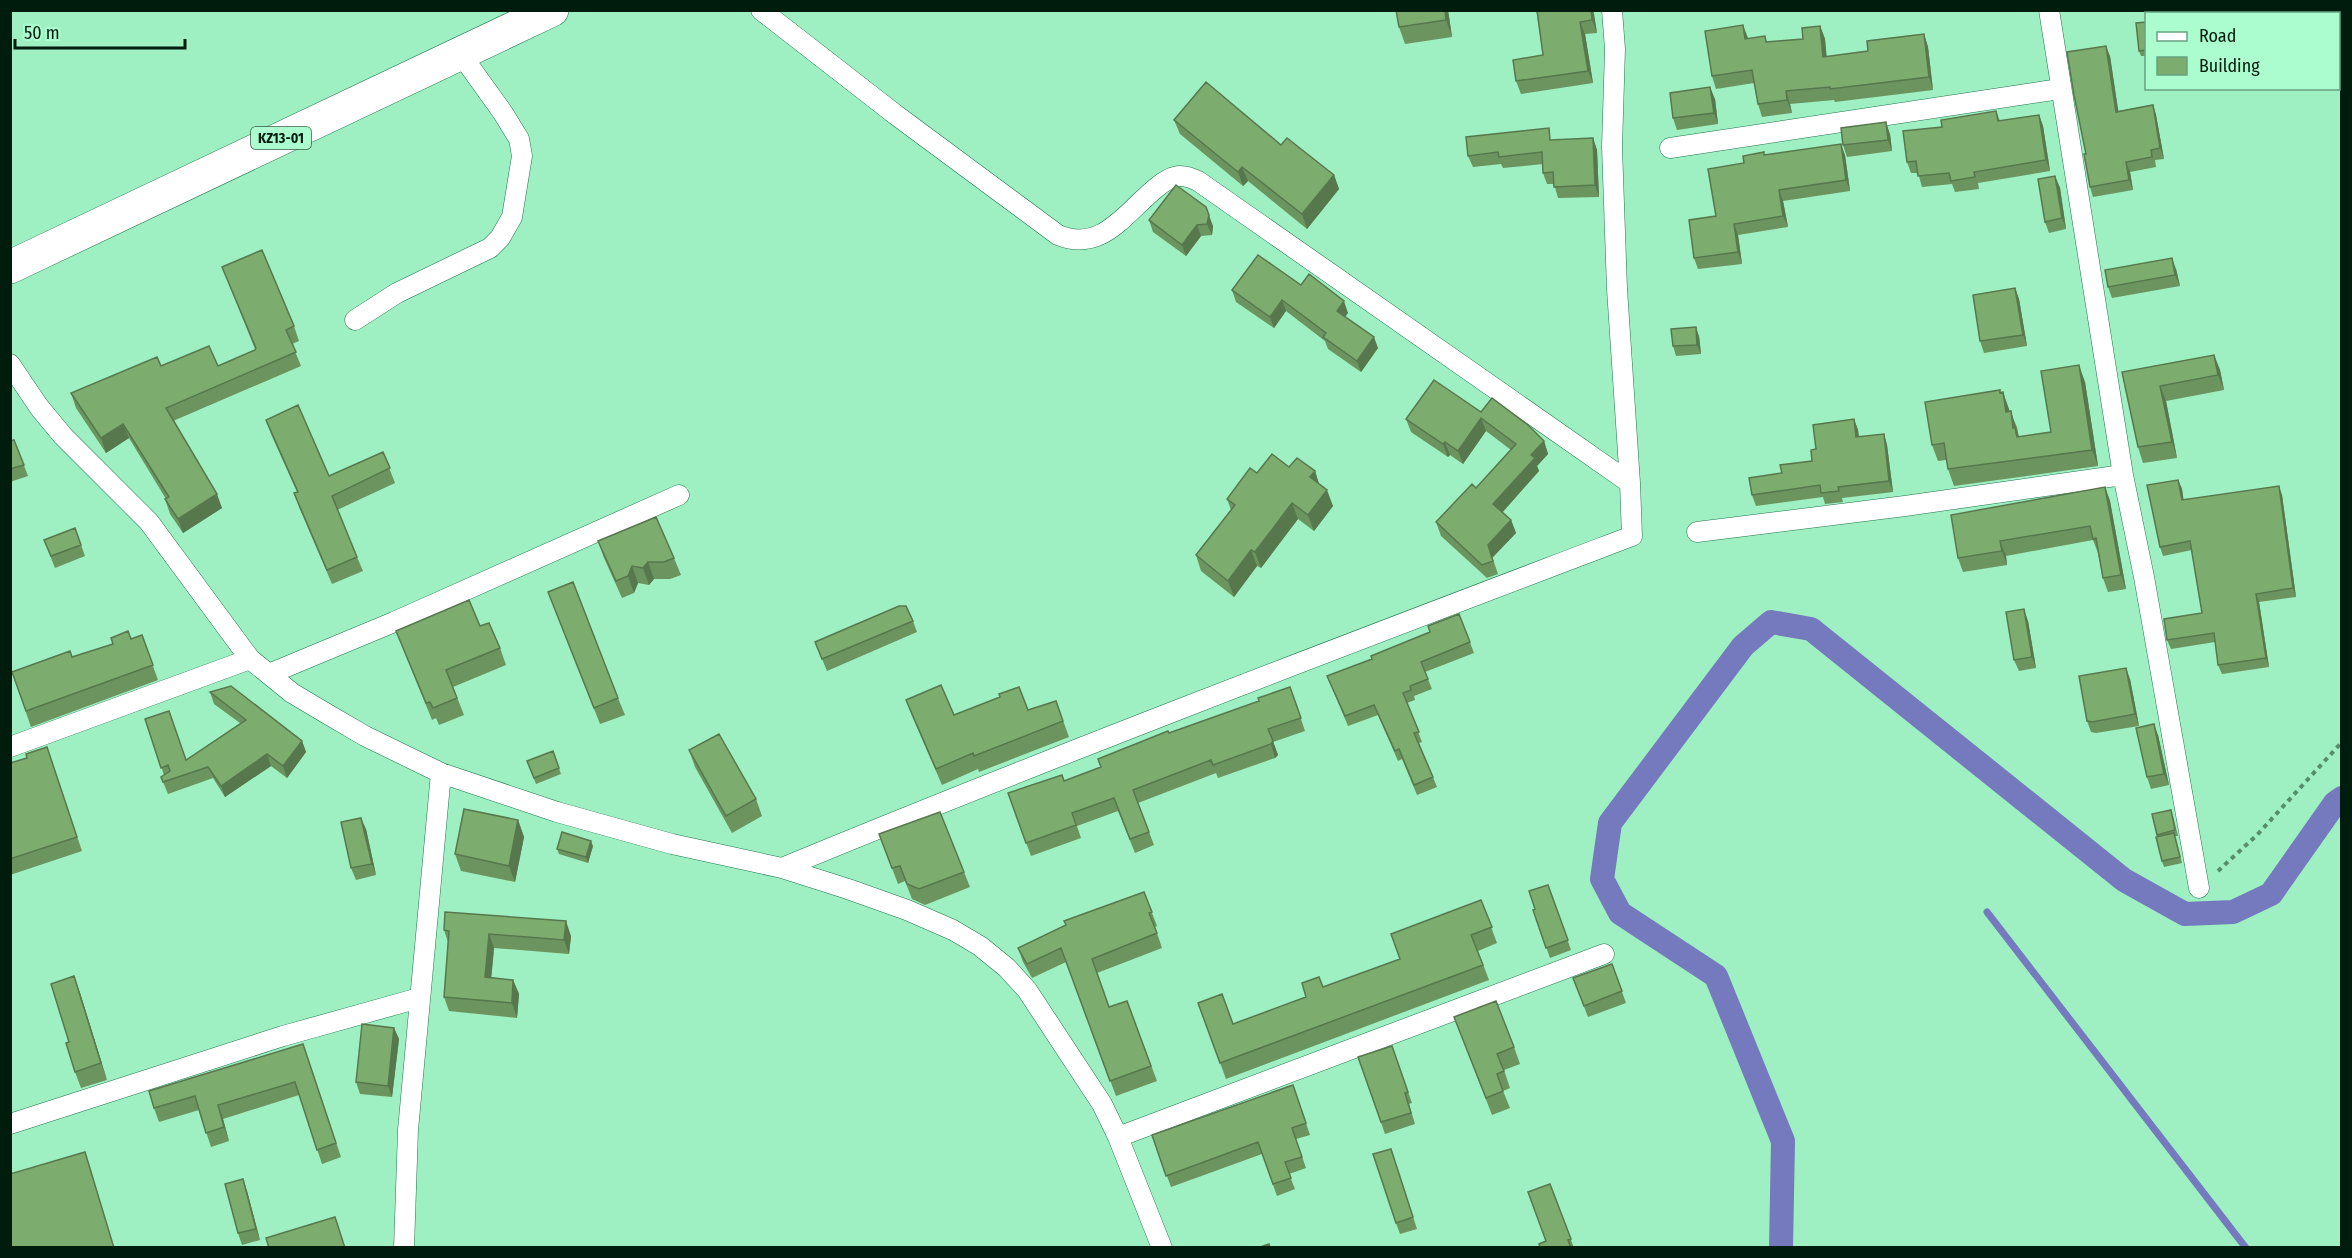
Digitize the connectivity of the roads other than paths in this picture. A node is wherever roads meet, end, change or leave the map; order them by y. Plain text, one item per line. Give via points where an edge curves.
1 (552, 10) edge
2 (760, 10) edge
3 (1612, 10) edge
4 (2049, 10) edge
5 (460, 53) junction
6 (2060, 89) junction
7 (1670, 148) dead end
8 (10, 267) edge
9 (355, 320) dead end
10 (10, 364) edge
11 (2123, 475) junction
12 (1630, 483) junction
13 (679, 495) dead end
14 (1697, 531) dead end
15 (250, 659) junction
16 (269, 674) junction
17 (10, 747) edge
18 (441, 773) junction
19 (782, 868) junction
20 (2199, 888) road end
21 (1604, 954) dead end
22 (419, 998) junction
23 (10, 1124) edge
24 (1118, 1137) junction
25 (404, 1248) edge
26 (1162, 1248) edge

1 - 5 highway, KZ13-01
2 - 12 street via 1058,235 1087,240 1112,228 1164,181 1183,176 1198,180
3 - 12 street via 1617,289
4 - 6 street
5 - 8 highway, KZ13-01
5 - 9 street via 519,140 522,156 512,216 490,248 396,293
6 - 7 street
6 - 11 street
10 - 15 street via 63,436 149,522
11 - 14 street
11 - 20 street
12 - 19 street via 1632,536
13 - 16 street
15 - 16 street
15 - 17 street
16 - 18 street via 292,693 365,736
18 - 19 street via 591,822
18 - 22 street
19 - 24 street via 907,910 980,946 1027,990 1083,1073
21 - 24 street
22 - 23 street via 283,1036
22 - 25 street via 408,1130
24 - 26 street

